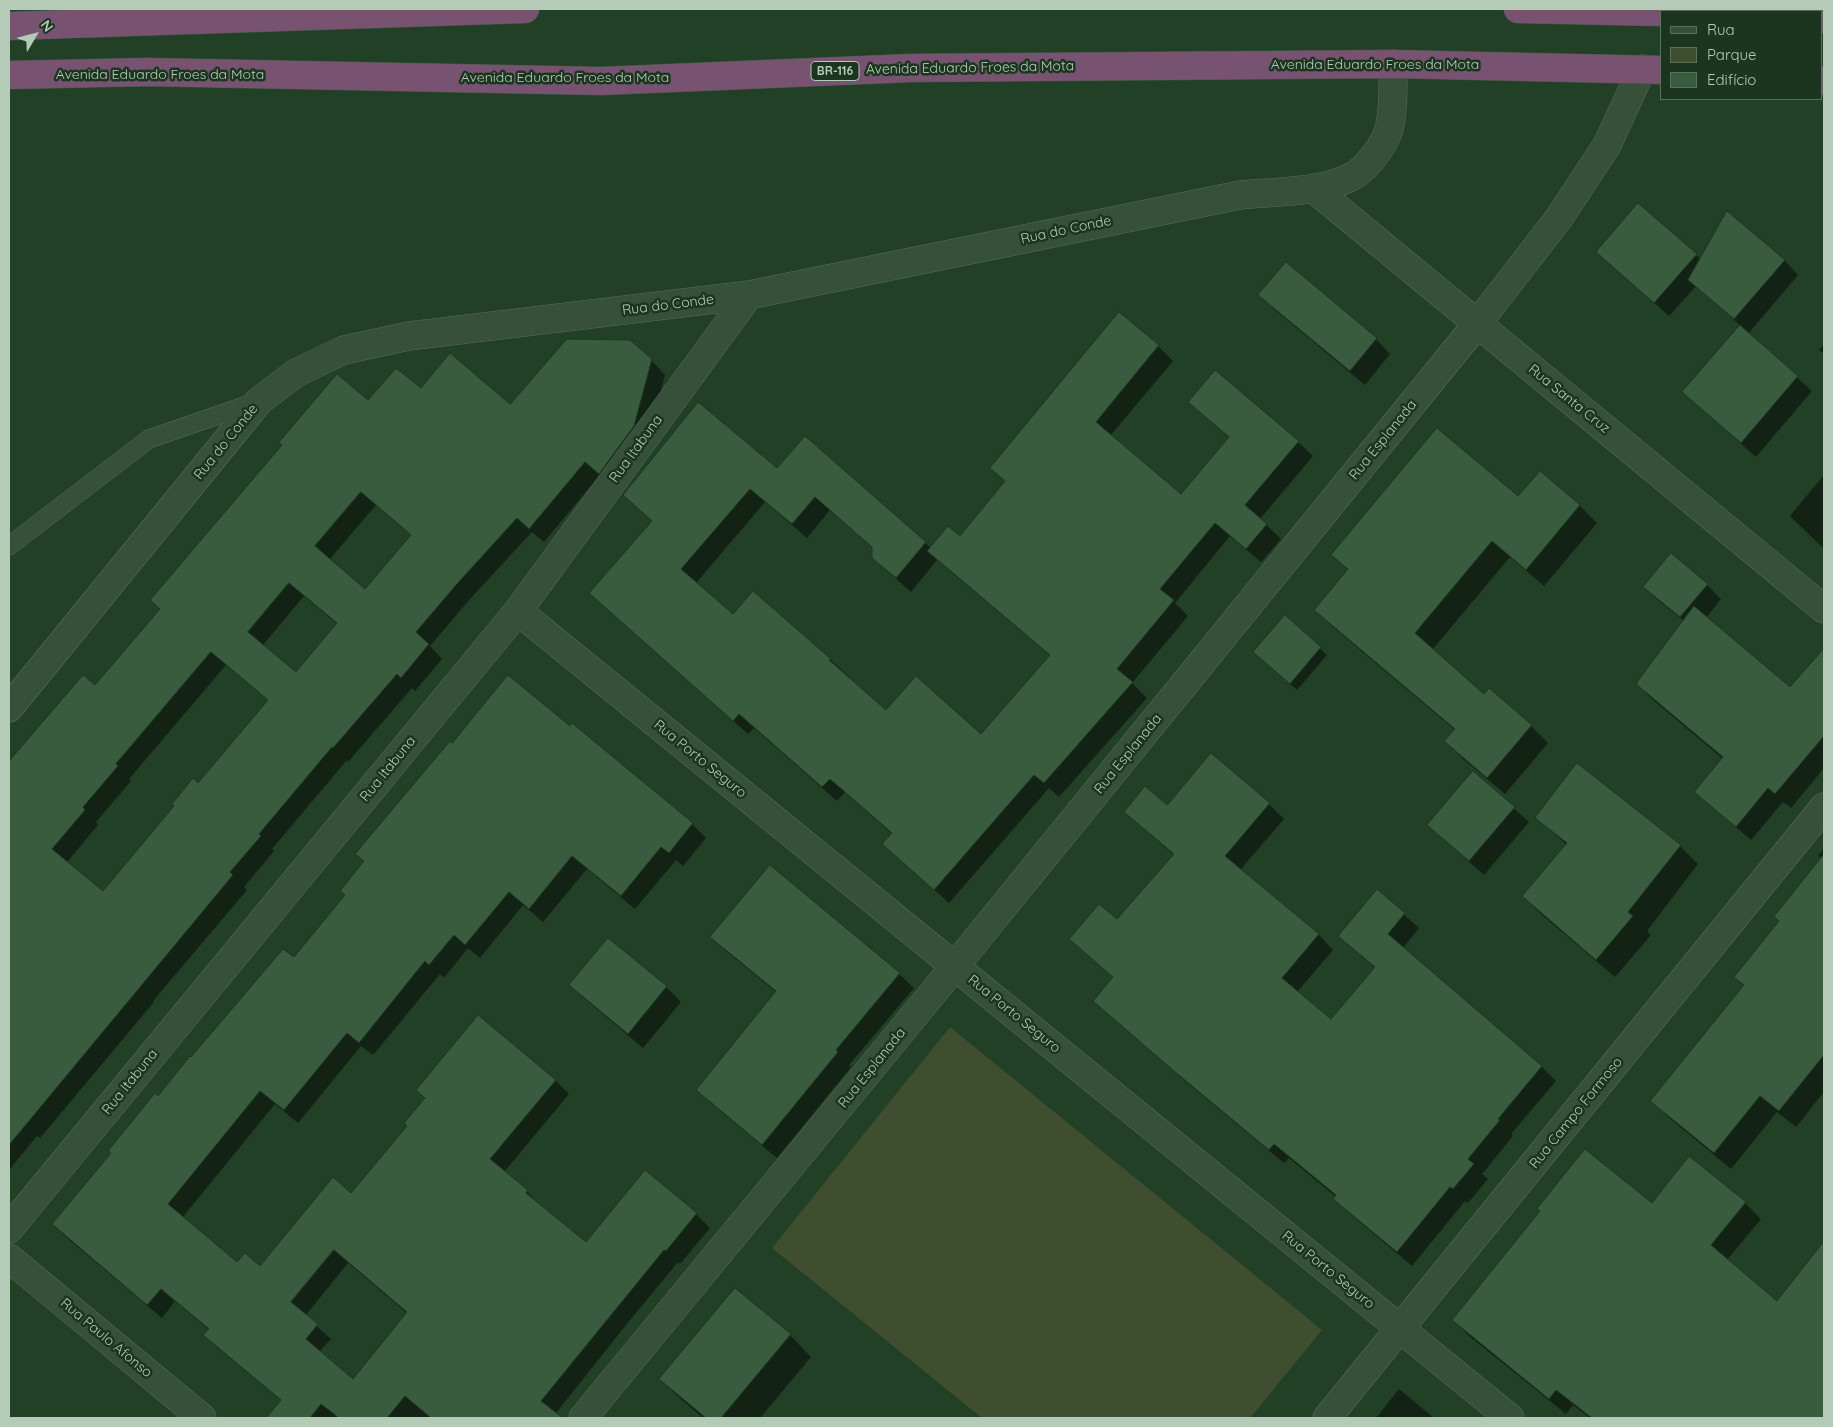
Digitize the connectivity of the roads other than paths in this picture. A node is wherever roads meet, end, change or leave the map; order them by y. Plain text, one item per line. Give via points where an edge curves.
1 (525, 9) edge
2 (1518, 9) edge
3 (1660, 12) edge
4 (9, 26) edge
5 (1393, 64) junction
6 (1652, 70) edge
7 (9, 75) edge
8 (1314, 189) junction
9 (749, 295) junction
10 (1477, 324) junction
11 (259, 401) junction
12 (9, 546) edge
13 (1824, 609) edge
14 (518, 611) junction
15 (9, 708) edge
16 (1824, 807) edge
17 (955, 966) junction
18 (9, 1229) edge
19 (9, 1258) edge
20 (1400, 1330) junction
21 (202, 1418) edge
22 (583, 1418) edge
23 (1327, 1418) edge
24 (1510, 1418) edge

1 - 4 highway
2 - 3 highway
5 - 6 highway, Avenida Eduardo Froes da Mota / BR-116
5 - 7 highway, Avenida Eduardo Froes da Mota / BR-116 via 911,68 601,81 147,72
5 - 8 street, Rua do Conde via 1388,131 1376,156 1350,178
6 - 10 street, Rua Esplanada via 1559,218
8 - 9 street, Rua do Conde via 1240,195
8 - 10 street, Rua Santa Cruz
9 - 11 street, Rua do Conde via 409,336 344,350 296,373
9 - 14 street, Rua Itabuna
10 - 13 street, Rua Santa Cruz
10 - 17 street, Rua Esplanada
11 - 12 lane via 148,439
11 - 15 street, Rua do Conde
14 - 17 street, Rua Porto Seguro
14 - 18 street, Rua Itabuna
16 - 20 street, Rua Campo Formoso
17 - 20 street, Rua Porto Seguro
17 - 22 street, Rua Esplanada
19 - 21 street, Rua Paulo Afonso
20 - 23 street, Rua Campo Formoso
20 - 24 street, Rua Porto Seguro

